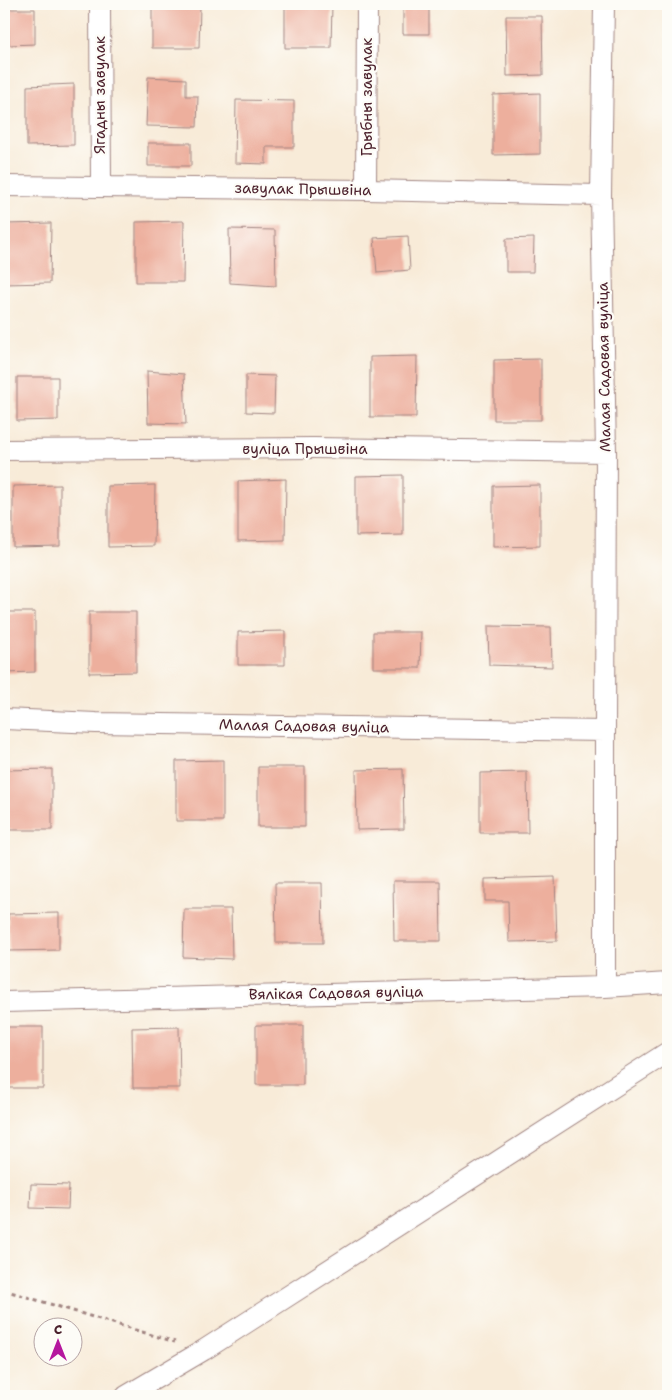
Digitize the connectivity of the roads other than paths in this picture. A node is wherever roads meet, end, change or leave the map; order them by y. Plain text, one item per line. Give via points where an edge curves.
1 (100, 4) edge
2 (367, 4) edge
3 (604, 4) edge
4 (4, 186) edge
5 (100, 186) junction
6 (366, 190) junction
7 (601, 195) junction
8 (4, 450) edge
9 (606, 452) junction
10 (4, 719) edge
11 (605, 731) junction
12 (668, 983) edge
13 (605, 987) junction
14 (4, 1002) edge
15 (668, 1052) edge
16 (126, 1396) edge

1 - 5 street, Ягадны завулак
2 - 6 street, Грыбны завулак
3 - 7 street, Малая Садовая вуліца
4 - 5 street, завулак Прышвіна
5 - 6 street, завулак Прышвіна
6 - 7 street, завулак Прышвіна
7 - 9 street, Малая Садовая вуліца
8 - 9 street, вуліца Прышвіна via 313,448
9 - 11 street, Малая Садовая вуліца
10 - 11 street, Малая Садовая вуліца
11 - 13 street, Малая Садовая вуліца
12 - 13 street, Вялікая Садовая вуліца
13 - 14 street, Вялікая Садовая вуліца
15 - 16 street via 204,1350

